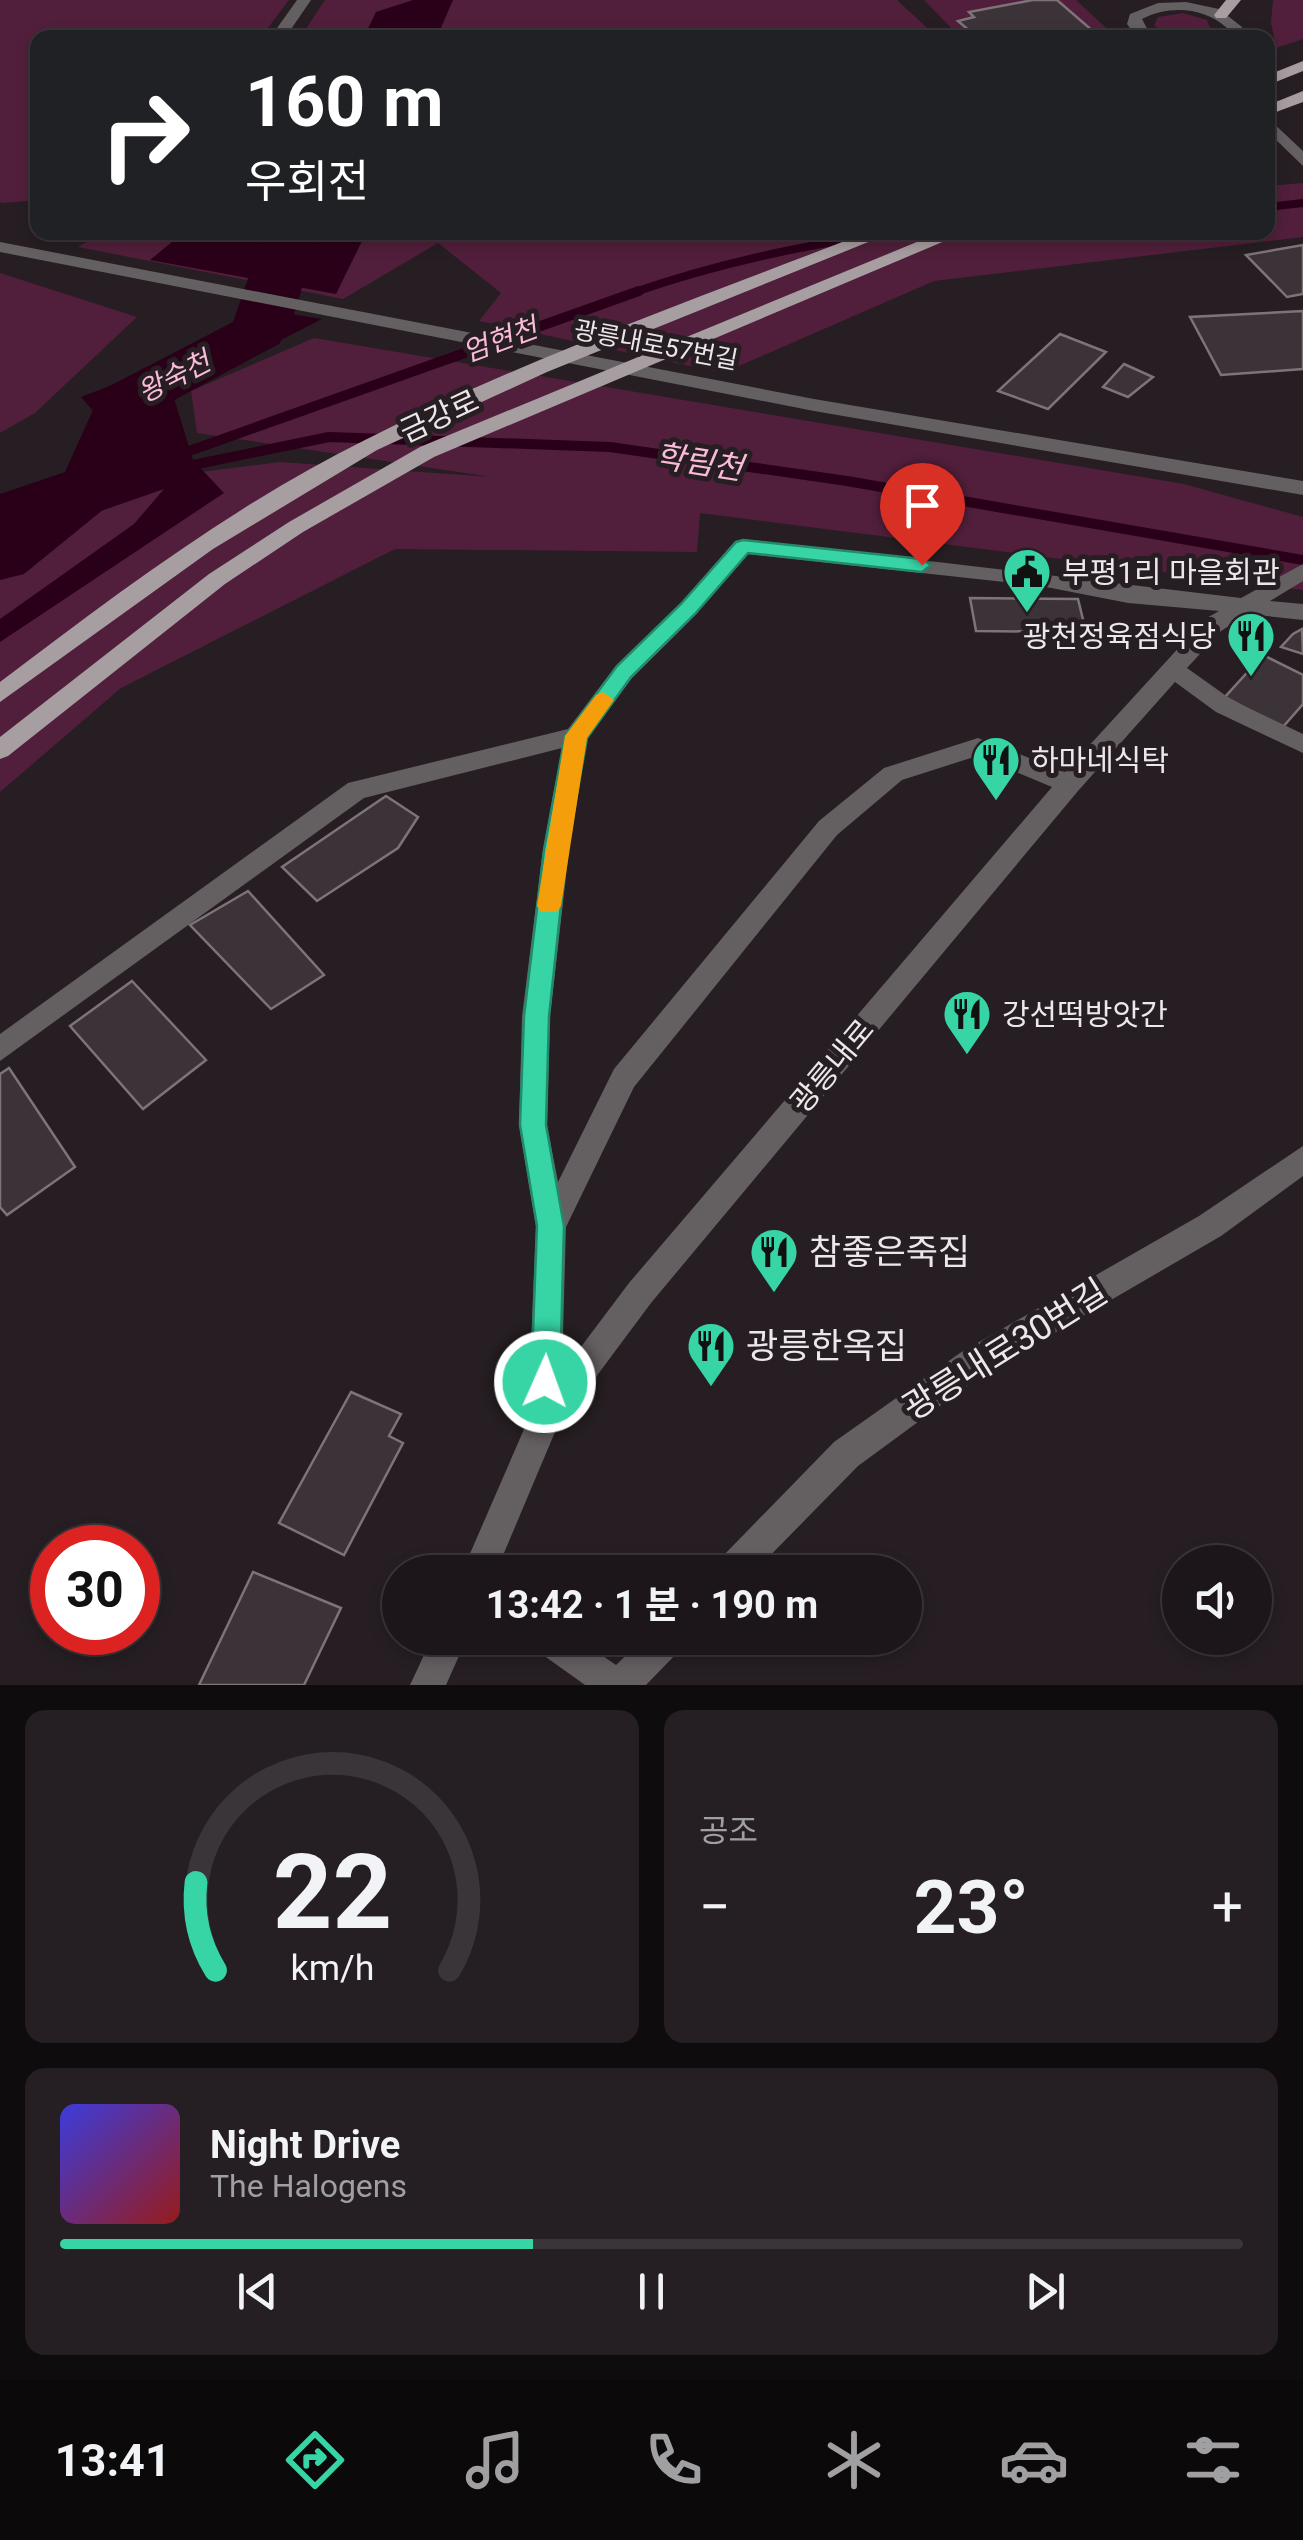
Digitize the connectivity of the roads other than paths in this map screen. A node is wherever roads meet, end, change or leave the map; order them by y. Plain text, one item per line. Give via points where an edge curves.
1 (304, 0) edge
2 (1131, 0) edge
3 (1234, 0) edge
4 (1147, 8) junction
5 (1221, 15) junction
6 (283, 30) edge
7 (1139, 30) edge
8 (1235, 30) edge
9 (1303, 66) edge
10 (1275, 77) edge
11 (1303, 96) edge
12 (1275, 107) edge
13 (1275, 130) edge
14 (1301, 156) edge
15 (30, 238) edge
16 (865, 240) edge
17 (938, 240) edge
18 (0, 246) edge
19 (1303, 488) edge
20 (1303, 571) edge
21 (1246, 604) junction
22 (1303, 612) edge
23 (1174, 670) junction
24 (0, 694) edge
25 (576, 736) junction
26 (1303, 744) edge
27 (0, 750) edge
28 (1069, 784) junction
29 (0, 1049) edge
30 (1303, 1160) edge
31 (551, 1226) junction
32 (544, 1421) junction
33 (485, 1555) edge
34 (748, 1555) edge
35 (442, 1655) edge
36 (573, 1655) edge
37 (650, 1655) edge
38 (428, 1685) edge
39 (618, 1685) edge

1 - 6 street
2 - 4 street
3 - 5 main road
4 - 5 street via 1185,4
4 - 7 street via 1135,17
5 - 8 street
9 - 10 main road
11 - 12 main road
13 - 14 street
15 - 18 street, 광릉내로57번길
16 - 24 main road, 금강로 via 425,418 232,526
17 - 27 main road, 금강로 via 426,452 217,579
18 - 19 street, 광릉내로57번길 via 814,405
20 - 21 street, 광릉내로
21 - 22 street
21 - 23 street, 광릉내로 via 1213,624
21 - 25 street via 743,546 624,672
23 - 26 street via 1224,706
23 - 28 street, 광릉내로
25 - 29 street via 356,790
25 - 31 street via 536,1016 533,1125
28 - 31 street via 978,747 893,774 828,828 624,1078
28 - 32 street, 광릉내로 via 640,1293
30 - 34 street, 광릉내로30번길 via 1210,1226 971,1364 846,1454
31 - 32 street
32 - 33 street, 광릉내로
35 - 38 street
36 - 39 street
37 - 39 street

